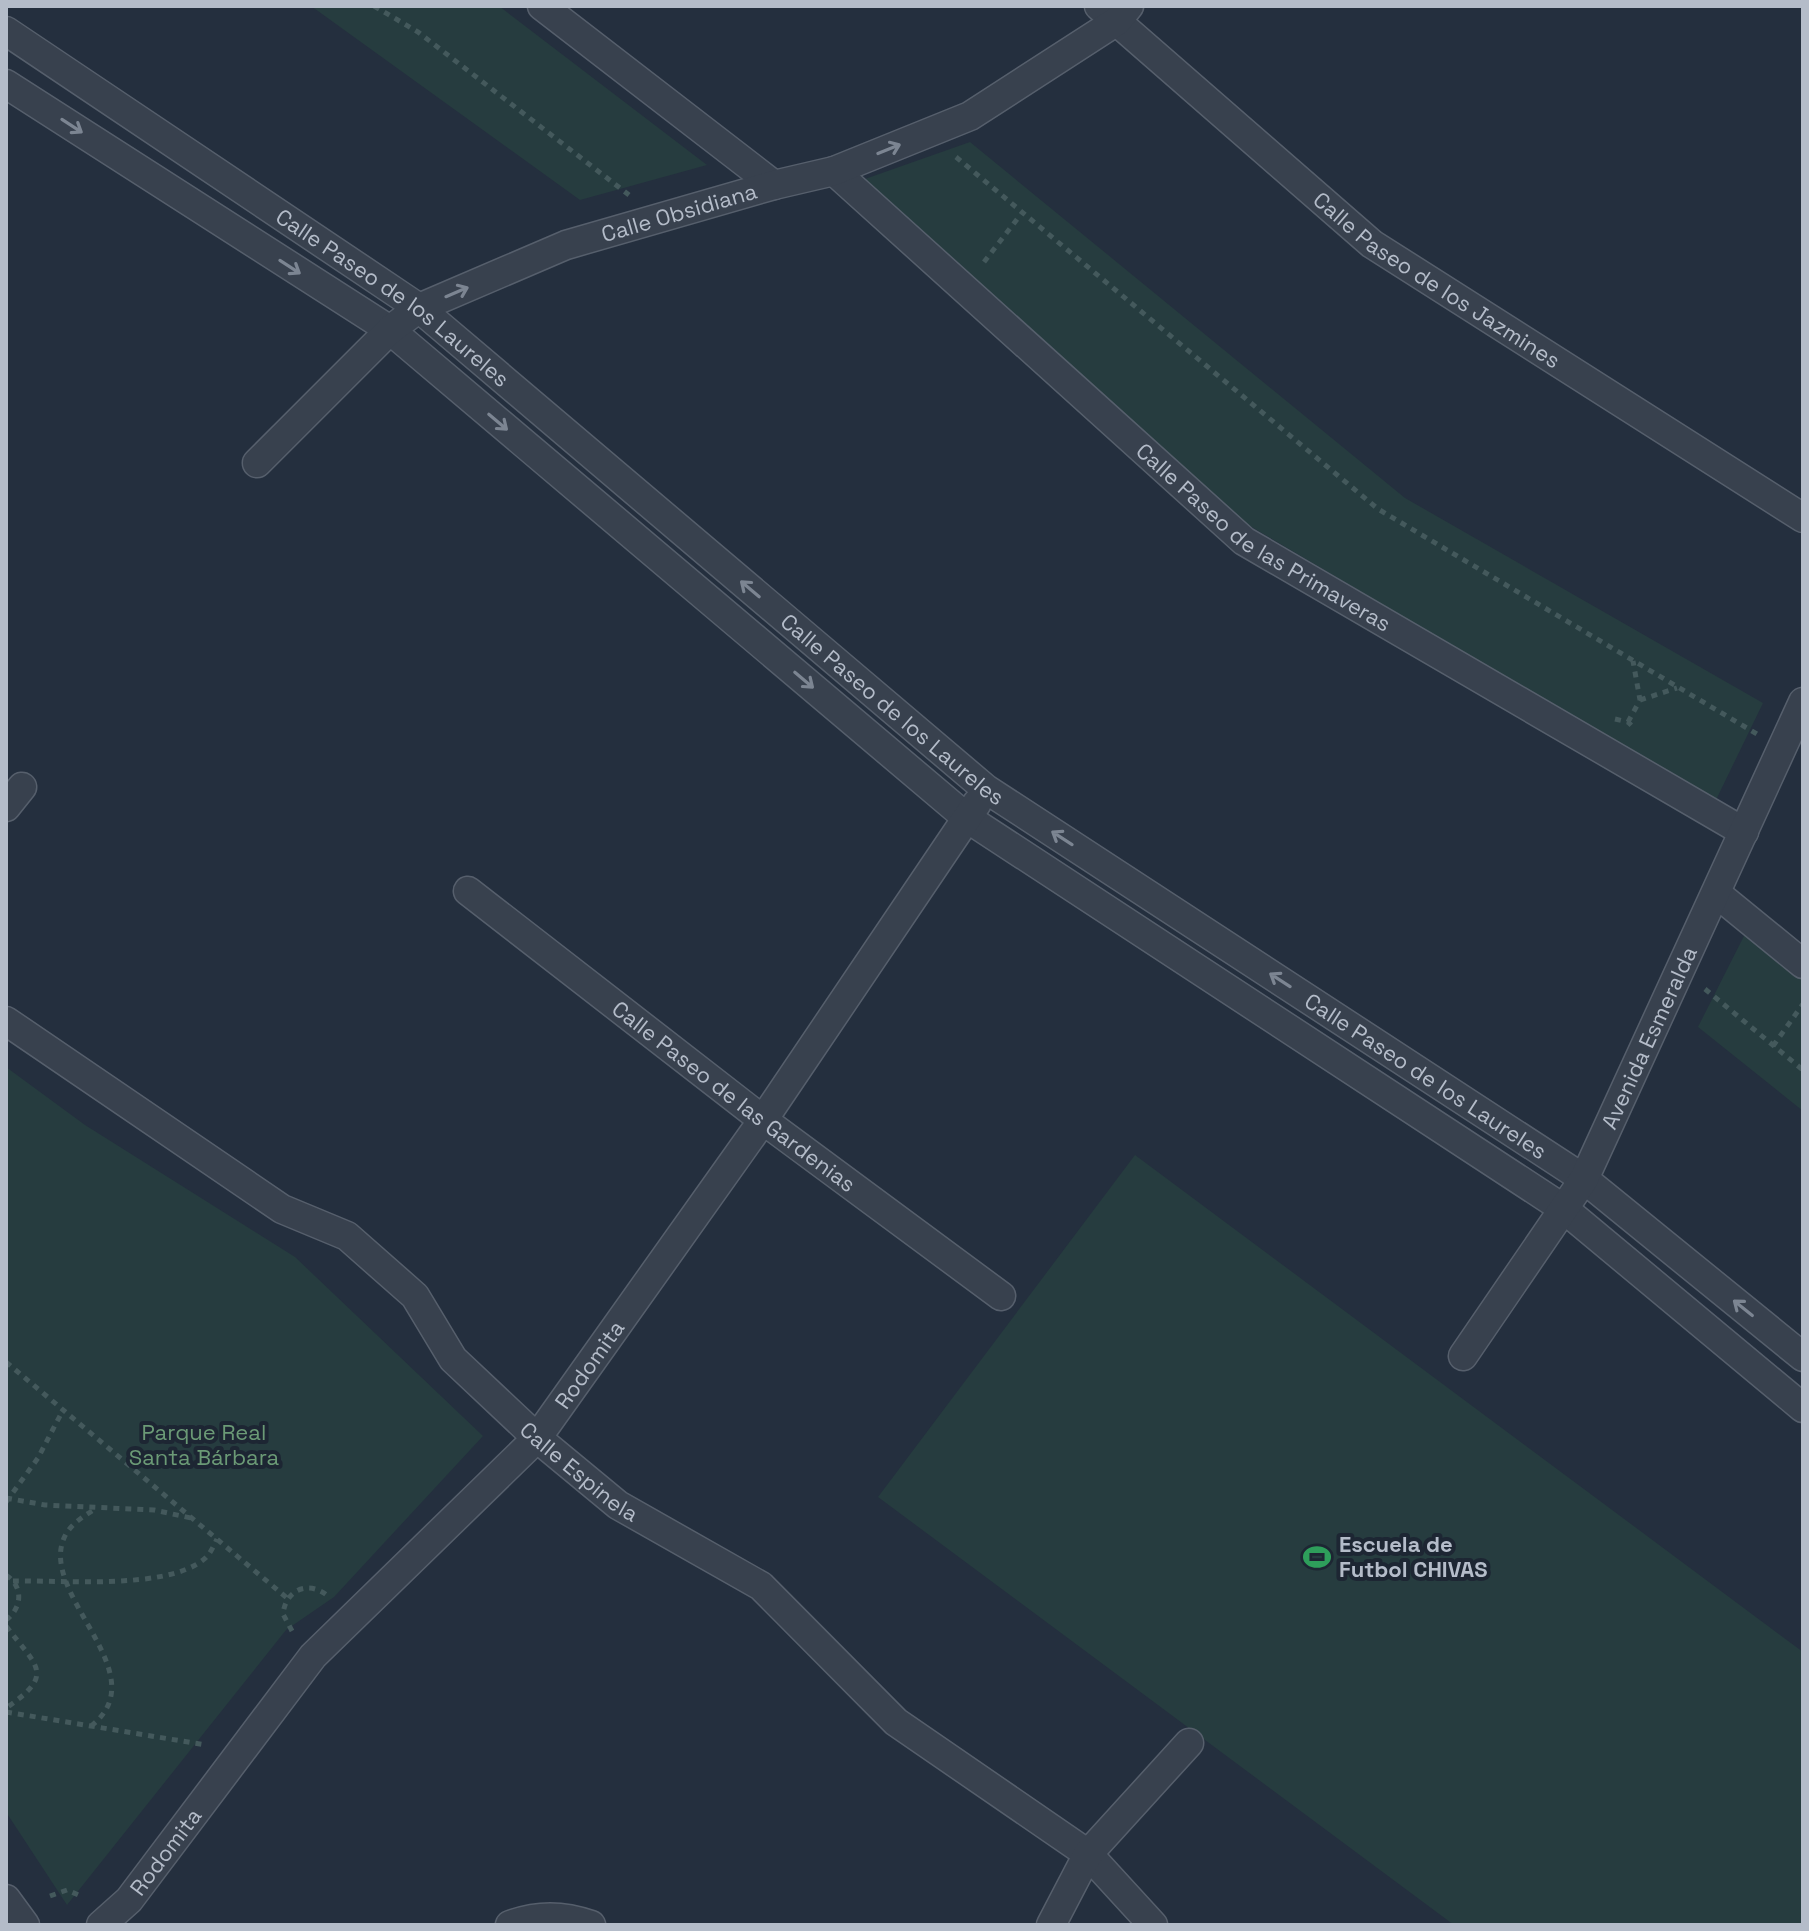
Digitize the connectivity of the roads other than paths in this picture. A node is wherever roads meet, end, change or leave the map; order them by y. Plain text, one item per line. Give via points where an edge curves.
1 (542, 6) edge
2 (1115, 11) edge
3 (6, 31) edge
4 (6, 84) edge
5 (834, 171) junction
6 (774, 185) junction
7 (419, 308) junction
8 (390, 330) junction
9 (257, 463) dead end
10 (1803, 518) edge
11 (1803, 702) edge
12 (986, 789) junction
13 (967, 818) junction
14 (1744, 832) junction
15 (468, 891) dead end
16 (1716, 893) junction
17 (1803, 964) edge
18 (6, 1021) edge
19 (763, 1120) junction
20 (1584, 1179) junction
21 (1564, 1209) junction
22 (1001, 1296) dead end
23 (1463, 1356) dead end
24 (1803, 1357) edge
25 (1803, 1408) edge
26 (537, 1438) junction
27 (1189, 1743) dead end
28 (1088, 1854) junction
29 (6, 1899) edge
30 (25, 1925) edge
31 (101, 1925) edge
32 (510, 1925) edge
33 (591, 1925) edge
34 (1051, 1925) edge
35 (1153, 1925) edge

1 - 6 street
5 -> 2 street, Calle Obsidiana via 970,116
2 - 10 street, Calle Paseo de los Jazmines via 1372,244
3 - 7 street, Calle Paseo de los Laureles
4 -> 8 street, Calle Paseo de los Laureles
5 - 6 street, Calle Obsidiana
5 - 14 street, Calle Paseo de las Primaveras via 1244,541
7 -> 6 street, Calle Obsidiana via 566,245
7 - 8 street, Calle Obsidiana
12 -> 7 street, Calle Paseo de los Laureles
8 - 9 street, Calle Obsidiana
8 -> 13 street, Calle Paseo de los Laureles
11 - 14 street, Avenida Esmeralda
12 - 13 street, Rodomita
20 -> 12 street, Calle Paseo de los Laureles
13 - 19 street, Rodomita
13 - 21 street, Calle Paseo de los Laureles
14 - 16 street, Avenida Esmeralda
15 - 19 street, Calle Paseo de las Gardenias
16 - 17 street
16 - 20 street, Avenida Esmeralda
18 - 26 street, Calle Espinela via 282,1209 347,1236 415,1296 453,1359
19 - 22 street, Calle Paseo de las Gardenias
19 - 26 street, Rodomita
20 - 21 street, Avenida Esmeralda
24 -> 20 street, Calle Paseo de los Laureles
21 - 23 street, Avenida Esmeralda
21 - 25 street, Calle Paseo de los Laureles
26 - 28 street, Calle Espinela via 618,1505 761,1586 896,1722
26 - 31 street, Rodomita via 313,1656 129,1900
27 - 28 street
28 - 34 street
28 - 35 street, Calle Espinela
29 - 30 street
32 - 33 street via 532,1917 568,1917

